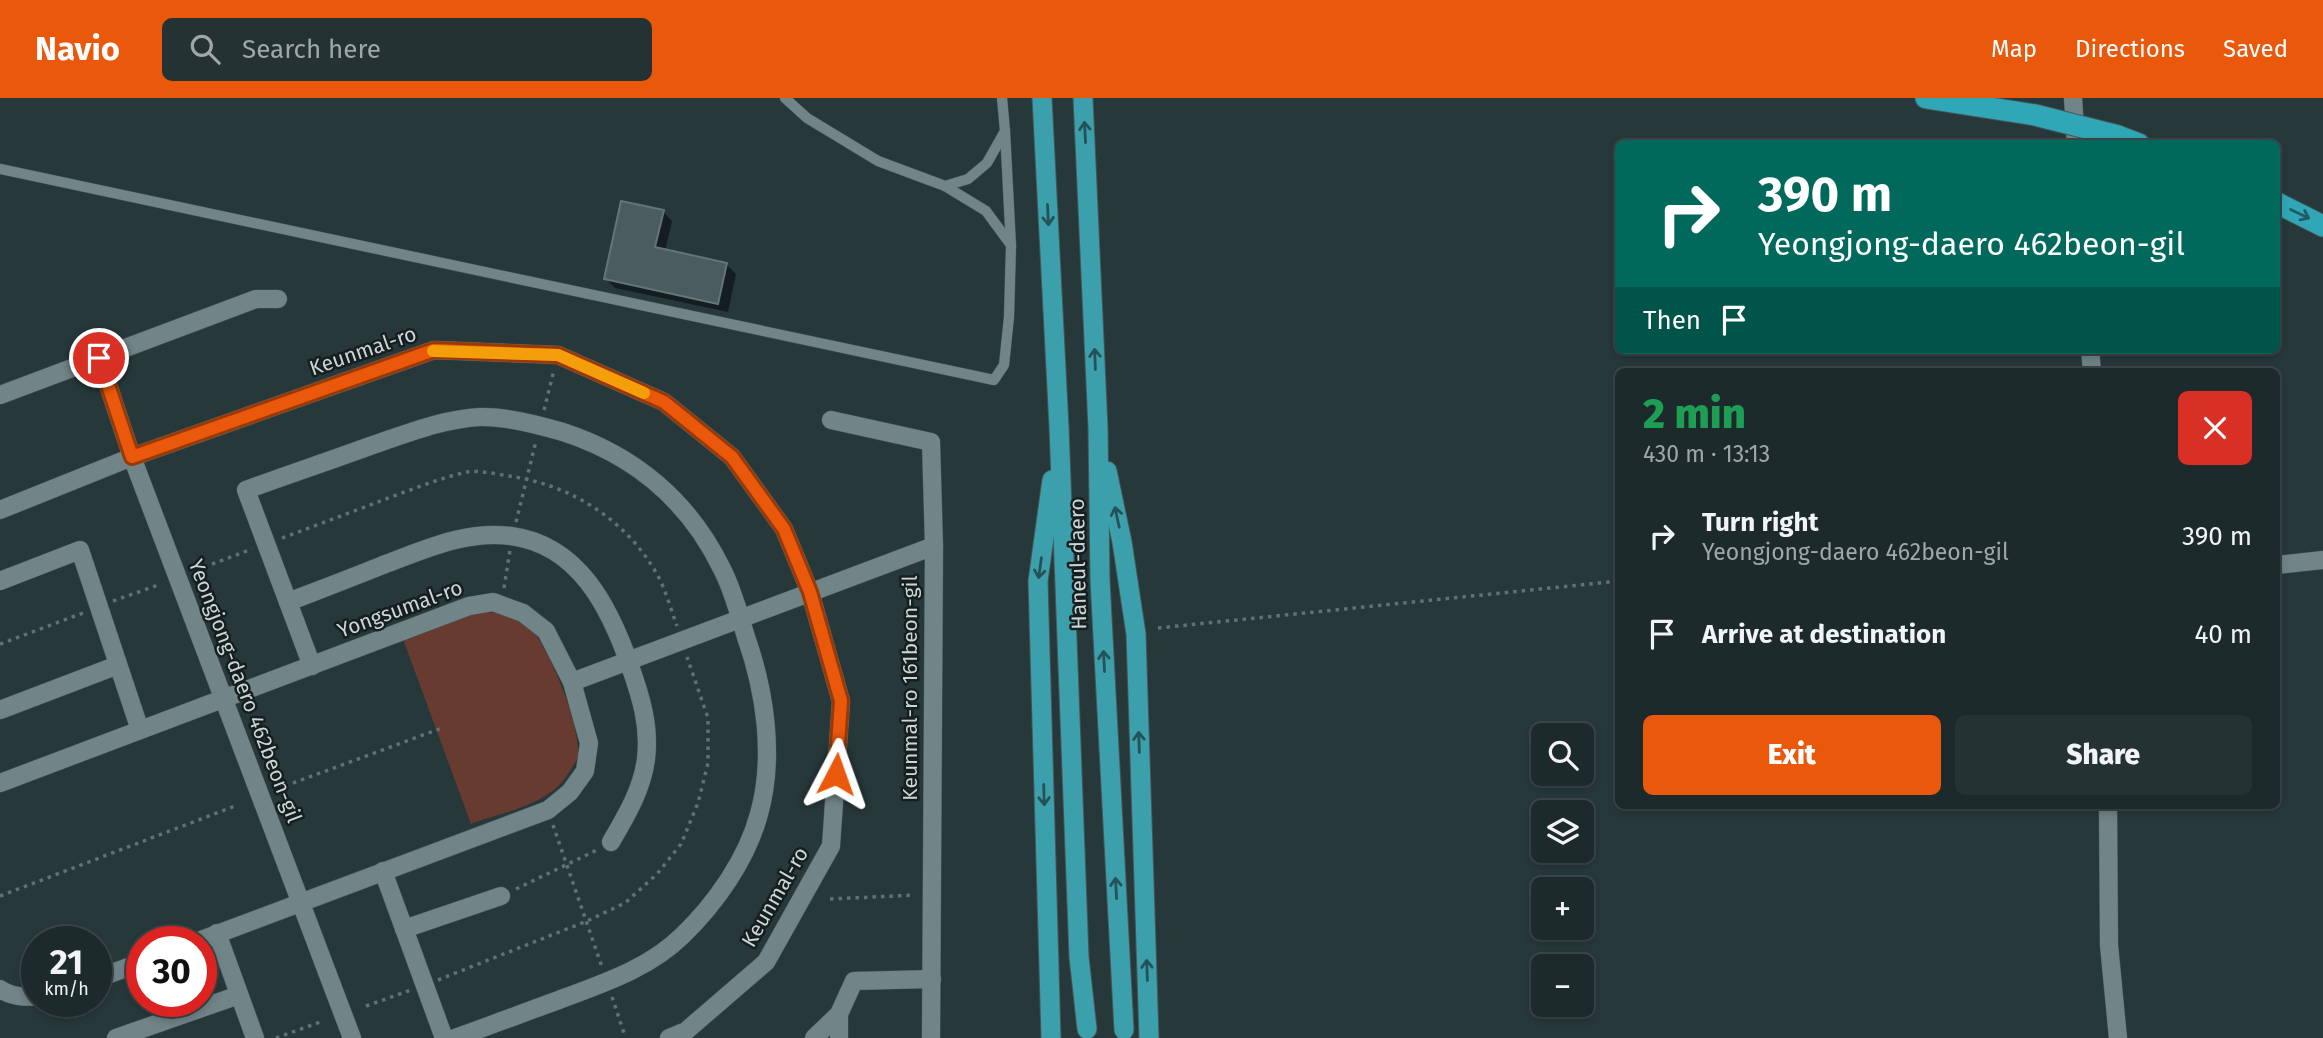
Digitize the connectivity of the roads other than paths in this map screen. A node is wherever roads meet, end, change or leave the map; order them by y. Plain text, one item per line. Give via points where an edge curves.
1 (785, 98) edge
2 (1002, 98) edge
3 (1042, 98) edge
4 (1083, 98) edge
5 (1926, 98) edge
6 (2073, 98) edge
7 (1005, 131) junction
8 (2076, 140) edge
9 (2130, 140) edge
10 (0, 169) edge
11 (945, 186) junction
12 (2280, 204) edge
13 (2323, 226) edge
14 (1011, 246) junction
15 (278, 299) dead end
16 (99, 358) junction
17 (0, 395) edge
18 (831, 420) dead end
19 (1059, 427) junction
20 (1098, 428) junction
21 (132, 457) junction
22 (0, 510) edge
23 (934, 546) junction
24 (2323, 560) edge
25 (2280, 565) edge
26 (0, 581) edge
27 (810, 592) junction
28 (288, 602) junction
29 (740, 618) junction
30 (628, 660) junction
31 (118, 665) junction
32 (312, 666) junction
33 (572, 682) junction
34 (223, 699) junction
35 (0, 710) edge
36 (140, 730) junction
37 (0, 783) edge
38 (2108, 809) edge
39 (611, 842) road end
40 (383, 870) junction
41 (501, 896) road end
42 (300, 902) junction
43 (404, 929) junction
44 (217, 933) joint
45 (932, 979) junction
46 (0, 989) edge
47 (239, 995) junction
48 (21, 996) edge
49 (839, 1014) junction
50 (1087, 1029) dead end
51 (1124, 1030) dead end
52 (1148, 1034) edge
53 (116, 1038) edge
54 (255, 1038) edge
55 (352, 1038) edge
56 (444, 1038) edge
57 (455, 1038) edge
58 (669, 1038) edge
59 (814, 1038) edge
60 (839, 1038) edge
61 (931, 1038) edge
62 (1051, 1038) edge
63 (2118, 1038) edge

1 - 11 lane via 807,118 878,161
2 - 7 lane
3 -> 19 highway, Haneul-daero
20 -> 4 highway, Haneul-daero
5 - 9 highway, bridge via 2035,115
6 - 8 street
7 - 11 lane via 987,163 968,178
7 - 14 lane
10 - 14 lane via 994,380 1004,365
11 - 14 lane via 986,211
12 -> 13 highway
15 - 16 street via 256,299
16 - 17 street
16 - 21 street, Yeongjong-daero 462beon-gil
18 - 23 street, Keunmal-ro 161beon-gil via 931,442
19 - 50 highway, Haneul-daero via 1073,840
19 -> 62 highway via 1038,581
51 -> 20 highway, Haneul-daero via 1100,580
52 -> 20 highway via 1136,634
21 - 22 street, Keunmal-ro
21 - 27 street, Keunmal-ro via 434,350 558,355 664,402 732,457 784,529
21 - 34 street, Yeongjong-daero 462beon-gil
23 - 27 street
23 - 45 street, Keunmal-ro 161beon-gil
24 - 25 street
26 - 31 street via 80,550
27 - 29 street
27 - 58 street, Keunmal-ro via 841,701 831,846 766,962 686,1031
28 - 29 street via 246,490 431,425 482,417 540,425 632,463 669,494 699,529 723,570
28 - 30 street via 438,544 474,536 512,536 548,547 578,569 600,595
28 - 32 street
29 - 30 street
29 - 57 street via 755,663 765,719 767,772 759,815 740,862 682,936 642,966
30 - 33 street
30 - 39 street via 648,730 646,761 637,794
31 - 35 street
31 - 36 street
32 - 33 street, Yongsumal-ro via 469,606 493,602 523,613 547,631
32 - 34 street, Yongsumal-ro
33 - 40 street, Yongsumal-ro via 589,743 585,771 570,792 548,810
34 - 36 street, Yongsumal-ro
34 - 42 street, Yeongjong-daero 462beon-gil
36 - 37 street, Yongsumal-ro
38 - 63 street via 2109,945
40 - 42 street, Yongsumal-ro
40 - 43 street
41 - 43 street
42 - 44 street, Yongsumal-ro
42 - 55 street, Yeongjong-daero 462beon-gil
43 - 56 street
44 - 47 street
45 - 49 street via 854,981
45 - 61 street, Keunmal-ro 161beon-gil
46 - 48 street
47 - 53 street
47 - 54 street
49 - 59 street
49 - 60 street

